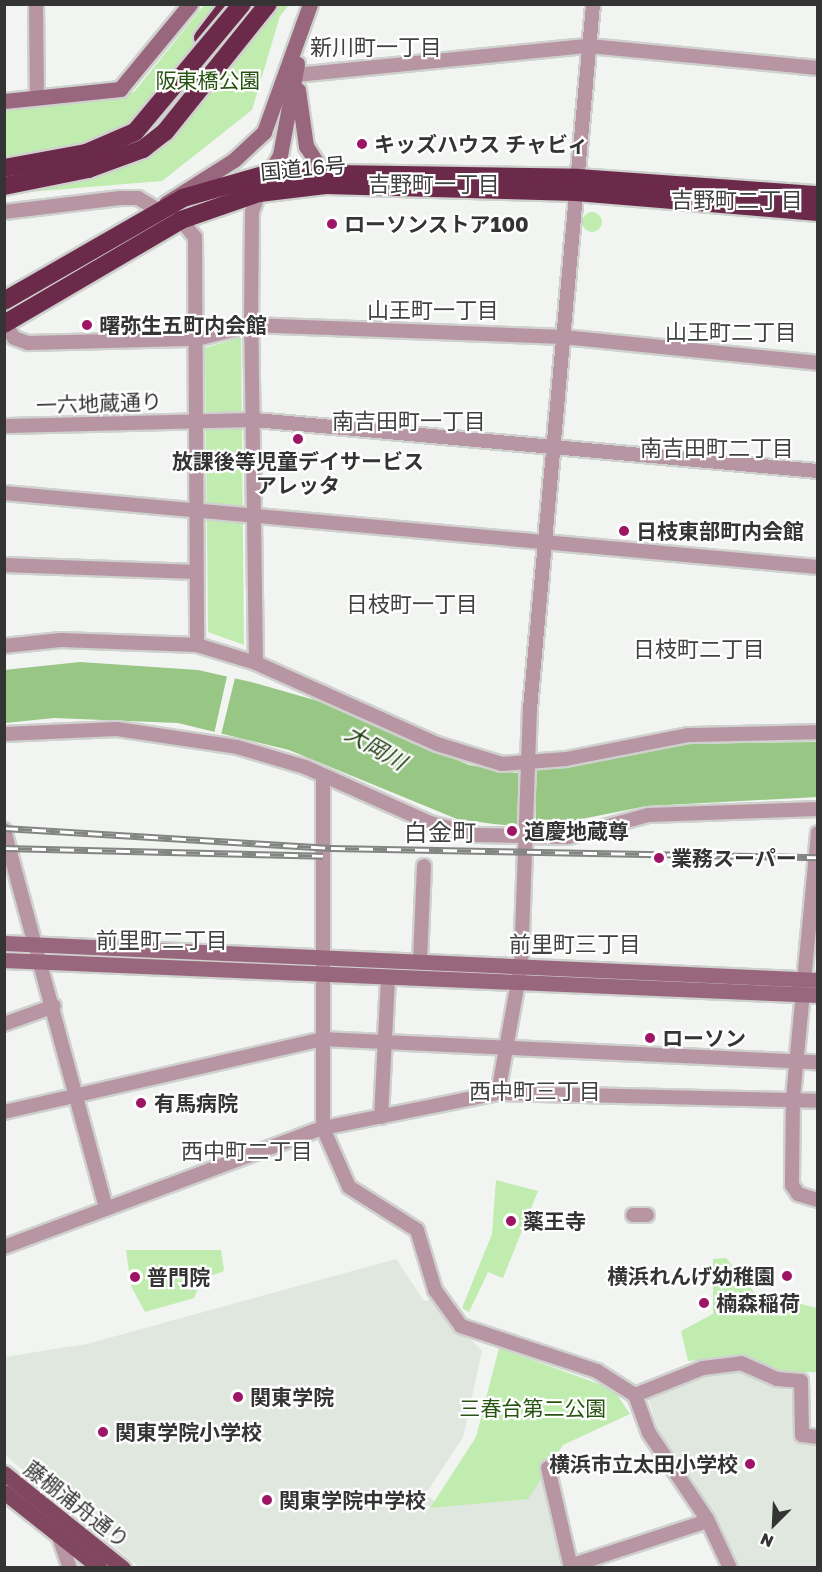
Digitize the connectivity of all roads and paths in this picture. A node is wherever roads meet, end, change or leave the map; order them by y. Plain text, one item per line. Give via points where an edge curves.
1 (36, 4) edge
2 (190, 4) edge
3 (229, 4) edge
4 (242, 4) edge
5 (268, 4) edge
6 (310, 4) edge
7 (593, 4) edge
8 (300, 31) junction
9 (589, 46) junction
10 (818, 68) edge
11 (296, 75) junction
12 (37, 97) junction
13 (4, 101) edge
14 (138, 129) junction
15 (4, 168) edge
16 (323, 172) junction
17 (270, 173) junction
18 (577, 185) junction
19 (4, 186) edge
20 (259, 193) junction
21 (818, 195) edge
22 (158, 210) junction
23 (4, 212) edge
24 (818, 212) edge
25 (181, 220) junction
26 (4, 301) edge
27 (5, 324) edge
28 (251, 325) junction
29 (563, 337) junction
30 (197, 339) junction
31 (818, 363) edge
32 (255, 420) junction
33 (196, 422) junction
34 (4, 426) edge
35 (553, 444) junction
36 (818, 471) edge
37 (4, 493) edge
38 (197, 510) junction
39 (254, 517) junction
40 (544, 544) junction
41 (4, 564) edge
42 (818, 567) edge
43 (196, 572) junction
44 (197, 645) junction
45 (4, 646) edge
46 (256, 663) junction
47 (818, 732) edge
48 (4, 734) edge
49 (527, 768) junction
50 (323, 775) junction
51 (818, 809) edge
52 (4, 830) edge
53 (818, 833) edge
54 (527, 834) junction
55 (424, 866) dead end
56 (4, 943) edge
57 (38, 945) junction
58 (324, 957) junction
59 (4, 960) edge
60 (420, 961) junction
61 (42, 962) junction
62 (521, 965) junction
63 (324, 973) junction
64 (388, 977) junction
65 (517, 984) junction
66 (810, 987) edge
67 (54, 1006) junction
68 (4, 1024) edge
69 (323, 1039) junction
70 (385, 1042) junction
71 (506, 1047) junction
72 (796, 1061) junction
73 (818, 1062) edge
74 (76, 1094) junction
75 (498, 1094) junction
76 (793, 1098) junction
77 (818, 1101) edge
78 (4, 1112) edge
79 (381, 1117) junction
80 (324, 1128) junction
81 (818, 1200) edge
82 (106, 1209) junction
83 (4, 1247) edge
84 (635, 1395) junction
85 (818, 1437) edge
86 (548, 1468) dead end
87 (4, 1473) edge
88 (4, 1492) edge
89 (708, 1521) junction
90 (57, 1534) junction
91 (570, 1567) edge
92 (70, 1568) edge
93 (100, 1568) edge
94 (123, 1568) edge
95 (730, 1568) edge

1 - 12 street
2 - 12 main road via 120,89
3 - 14 highway, bridge
4 - 14 highway, bridge
5 - 19 highway, bridge via 165,132 144,149 88,169
6 - 8 main road
7 - 9 street
8 - 11 main road
8 - 22 main road via 264,132 234,160 183,188
9 - 10 street
9 - 11 street
9 - 18 street
11 - 16 main road via 306,146
11 - 17 main road via 280,154
12 - 13 main road
14 - 15 highway, bridge via 86,153
16 - 17 highway, 国道16号
16 - 18 highway, 国道16号
17 - 20 main road
17 - 22 highway, 国道16号 via 227,182
18 - 20 highway, 国道16号 via 326,185
18 - 21 highway, 国道16号
18 - 24 highway, 国道16号
18 - 29 street
20 - 25 highway, 国道16号
20 - 28 street via 252,212
22 - 23 street via 138,198 120,198
22 - 26 highway, 国道16号
25 - 27 highway, 国道16号
25 - 30 street via 195,237
27 - 30 street via 14,338 28,343
28 - 29 street
28 - 30 street
28 - 32 street
29 - 31 street
29 - 35 street
30 - 33 street
32 - 33 street, 一六地蔵通り
32 - 35 street, 一六地蔵通り
32 - 39 street
33 - 34 street, 一六地蔵通り
33 - 38 street
35 - 36 street, 一六地蔵通り
35 - 40 street
37 - 38 street
38 - 39 street
38 - 43 street
39 - 40 street
39 - 46 street
40 - 42 street
40 - 49 street
41 - 43 street
43 - 44 street
44 - 45 street via 71,640
44 - 46 street
46 - 49 street via 436,744
47 - 49 street via 688,735
48 - 50 street via 117,729 174,734 272,756
49 - 54 street
50 - 54 street via 430,823 478,835
50 - 58 street
51 - 54 street via 648,815 568,837
52 - 57 street
53 - 66 street
54 - 62 street
55 - 60 street
56 - 57 main road
57 - 58 main road
57 - 61 street
58 - 60 main road
58 - 63 street
59 - 61 main road
60 - 62 main road
61 - 63 main road
61 - 67 street
62 - 65 street
62 - 66 main road
63 - 64 main road
63 - 69 street
64 - 65 main road
64 - 70 street
65 - 66 main road
65 - 71 street
66 - 72 street
67 - 68 street
67 - 74 street
69 - 70 street
69 - 74 street
69 - 80 street
70 - 71 street
70 - 79 street
71 - 72 street
71 - 75 street
72 - 73 street
72 - 76 street
74 - 78 street
74 - 82 street
75 - 76 street via 741,1101
75 - 79 street
76 - 77 street
76 - 81 street via 792,1185 798,1194
79 - 80 street
80 - 82 street
80 - 84 street via 349,1187 417,1230 435,1290 461,1326 597,1371
82 - 83 street
84 - 85 street via 703,1368 741,1363 777,1379 801,1381 802,1435
84 - 89 street via 649,1433
86 - 91 street
87 - 94 main road, 藤棚浦舟通り
88 - 90 main road, 藤棚浦舟通り
89 - 91 street
89 - 95 street
90 - 92 street
90 - 93 main road, 藤棚浦舟通り

